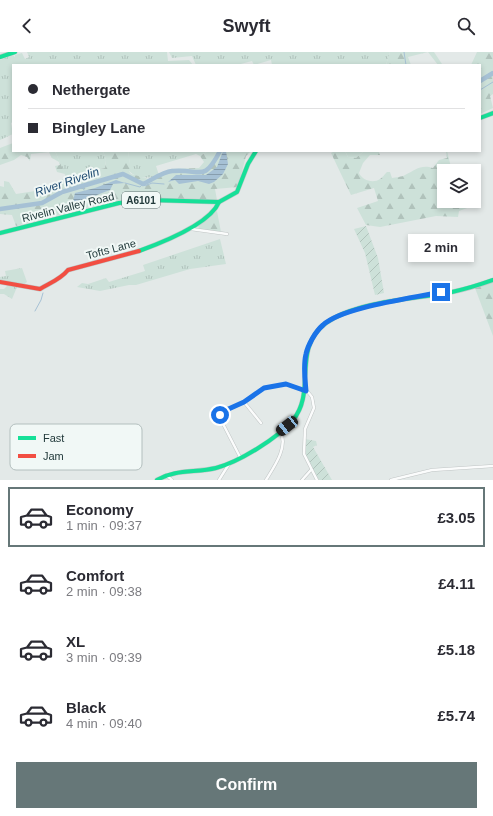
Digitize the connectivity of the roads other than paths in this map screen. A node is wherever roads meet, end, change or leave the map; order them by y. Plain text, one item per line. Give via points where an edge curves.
1 (15, 52) edge
2 (0, 57) edge
3 (493, 114) edge
4 (481, 118) edge
5 (255, 152) edge
6 (219, 202) junction
7 (191, 229) junction
8 (0, 233) edge
9 (227, 234) dead end
10 (493, 280) edge
11 (0, 282) edge
12 (306, 391) junction
13 (244, 402) junction
14 (261, 422) dead end
15 (280, 431) junction
16 (240, 457) junction
17 (229, 464) junction
18 (493, 466) edge
19 (311, 470) junction
20 (166, 474) junction
21 (157, 480) edge
22 (172, 480) edge
23 (219, 480) edge
24 (266, 480) edge
25 (302, 480) edge
26 (317, 480) edge
27 (391, 480) edge

1 - 2 street
3 - 4 street
5 - 6 street, Rivelin Valley Road / A6101 via 236,192
6 - 7 street, Tofts Lane via 217,209
6 - 8 street, Rivelin Valley Road / A6101 via 149,200 120,203
7 - 9 street
7 - 11 street, Tofts Lane via 138,252 68,270 63,277 40,290
10 - 12 street via 474,287 373,306 340,316 323,325 308,347 305,360
12 - 13 street via 283,384 261,389
12 - 15 street via 299,412
12 - 19 street via 314,406 304,442 304,457
13 - 14 street
13 - 16 street via 224,411 220,416
15 - 16 street
15 - 24 street via 283,437 282,449
16 - 17 street
17 - 20 street
17 - 23 street
18 - 27 street via 432,470
19 - 25 street
19 - 26 street
20 - 21 street
20 - 22 street

